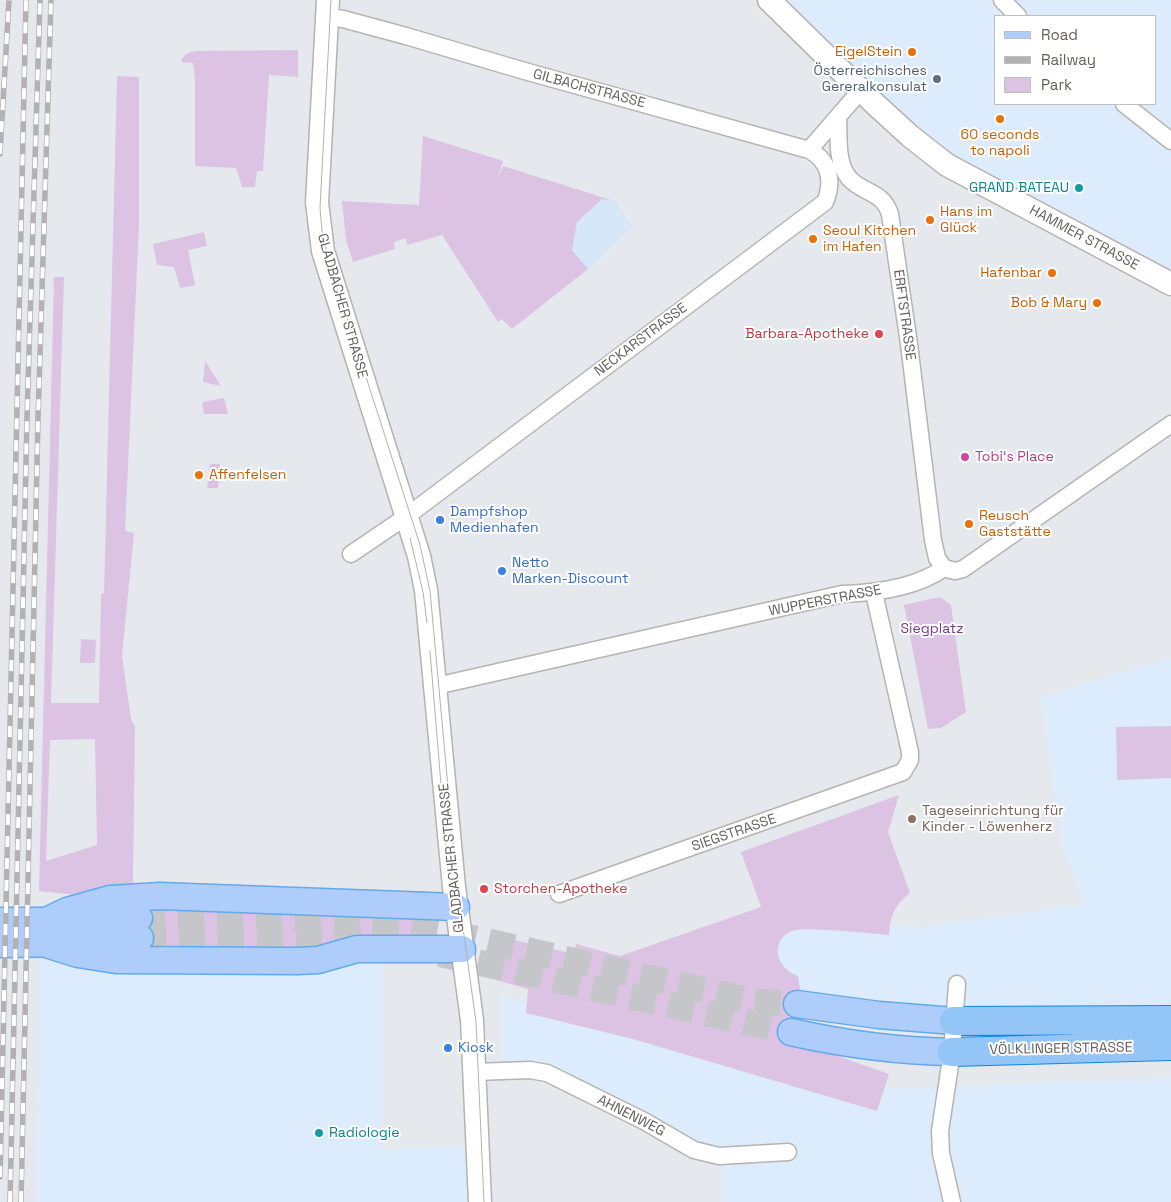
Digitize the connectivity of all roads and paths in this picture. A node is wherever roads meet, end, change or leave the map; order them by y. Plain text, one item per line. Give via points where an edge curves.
1 (769, 0) edge
2 (1002, 0) edge
3 (328, 9) edge
4 (1017, 15) edge
5 (861, 90) junction
6 (1125, 105) edge
7 (838, 117) junction
8 (1171, 141) edge
9 (809, 150) junction
10 (1171, 284) edge
11 (1171, 424) edge
12 (407, 516) junction
13 (351, 554) dead end
14 (944, 568) junction
15 (874, 593) junction
16 (436, 686) junction
17 (558, 894) dead end
18 (456, 907) junction
19 (0, 921) edge
20 (140, 928) tunnel mouth
21 (46, 932) junction
22 (0, 944) edge
23 (462, 949) junction
24 (957, 984) dead end
25 (797, 1004) tunnel mouth
26 (1171, 1007) edge
27 (1135, 1020) junction
28 (1171, 1020) edge
29 (954, 1021) junction
30 (791, 1032) tunnel mouth
31 (1171, 1046) edge
32 (1127, 1048) junction
33 (952, 1052) junction
34 (1171, 1062) edge
35 (475, 1072) junction
36 (788, 1152) dead end
37 (480, 1202) edge
38 (952, 1202) edge

1 - 5 street, HAMMER STRASSE
2 - 4 street
3 - 9 street, GILBACHSTRASSE via 343,18
3 - 12 street, GLADBACHER STRASSE via 318,225 325,259
5 - 7 street
5 - 10 street, HAMMER STRASSE via 946,165
6 - 8 street
7 - 9 street
7 - 14 street, ERFTSTRASSE via 839,146 846,173 854,182 882,199 890,214 933,540 937,558
9 - 12 street, NECKARSTRASSE via 819,155 829,173 826,202
11 - 14 street, WUPPERSTRASSE via 963,569
12 - 13 street
12 - 16 street, GLADBACHER STRASSE via 426,590
14 - 15 street, WUPPERSTRASSE via 931,577
15 - 16 street, WUPPERSTRASSE via 842,594
15 - 17 street, SIEGSTRASSE via 910,752 907,767 899,775
16 - 18 street, GLADBACHER STRASSE
18 - 21 main road via 160,896 110,899 67,911
18 - 23 street, GLADBACHER STRASSE
19 - 21 main road
20 - 21 main road
21 - 22 main road
21 - 23 main road via 78,954 116,960 297,961 318,960 357,950
23 - 35 street, GLADBACHER STRASSE via 471,1007
24 - 29 street
25 - 29 main road, VÖLKLINGER STRASSE
26 - 27 highway via 1163,1007
27 - 28 highway, VÖLKLINGER STRASSE
27 - 29 highway, VÖLKLINGER STRASSE
29 - 33 street
30 - 33 main road, VÖLKLINGER STRASSE via 864,1046
31 - 32 highway, VÖLKLINGER STRASSE
32 - 33 highway, VÖLKLINGER STRASSE
32 - 34 highway via 1144,1062
33 - 38 street via 940,1131 941,1153
35 - 36 street, AHNENWEG via 530,1070 547,1073 707,1154 733,1156
35 - 37 street, GLADBACHER STRASSE

